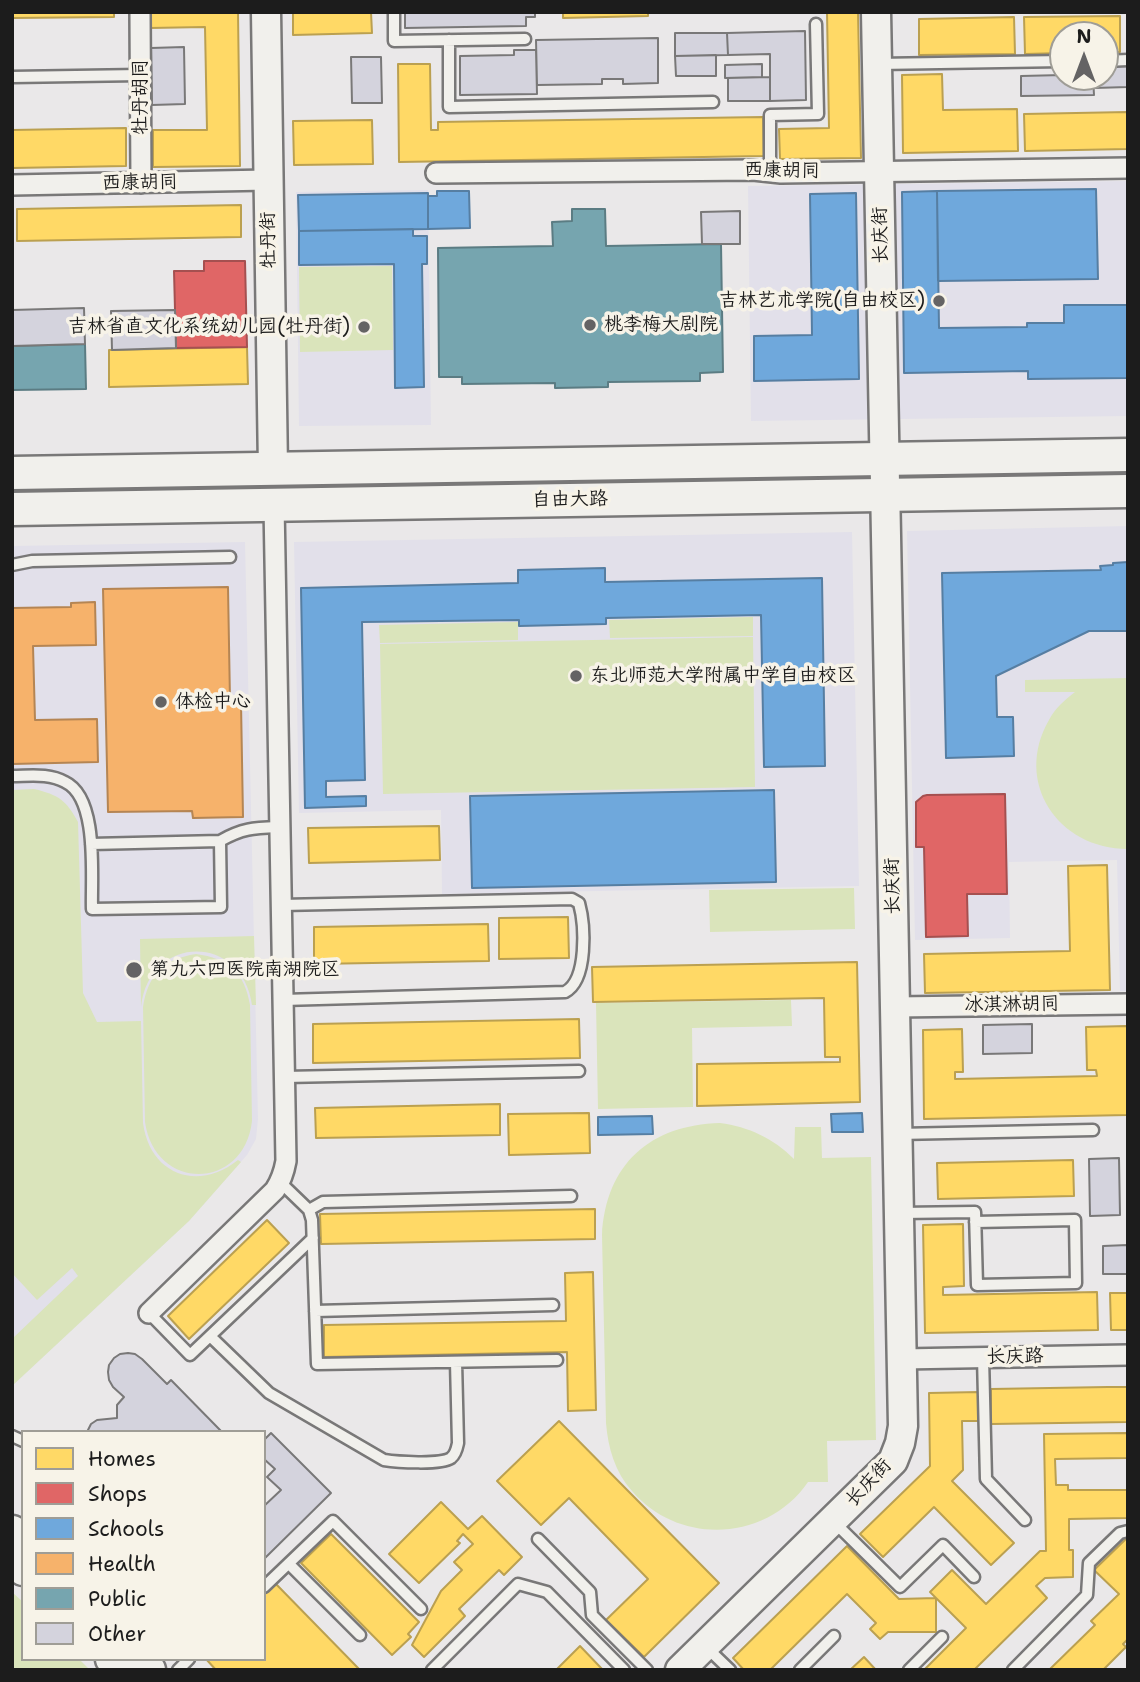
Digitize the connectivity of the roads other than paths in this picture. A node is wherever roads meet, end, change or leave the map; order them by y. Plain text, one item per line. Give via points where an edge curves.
1 (140, 12) edge
2 (266, 12) edge
3 (394, 12) edge
4 (876, 12) edge
5 (816, 24) dead end
6 (525, 39) dead end
7 (449, 40) junction
8 (1049, 61) edge
9 (877, 64) junction
10 (141, 75) junction
11 (12, 77) edge
12 (713, 102) dead end
13 (1128, 168) edge
14 (879, 171) junction
15 (771, 172) junction
16 (436, 173) dead end
17 (268, 180) junction
18 (141, 183) junction
19 (12, 185) edge
20 (1128, 455) edge
21 (885, 459) junction
22 (273, 469) junction
23 (12, 473) edge
24 (1128, 491) edge
25 (886, 495) junction
26 (274, 505) junction
27 (12, 509) edge
28 (230, 557) dead end
29 (12, 565) edge
30 (12, 776) edge
31 (280, 827) junction
32 (220, 841) junction
33 (91, 844) junction
34 (281, 905) junction
35 (283, 1000) junction
36 (1128, 1004) edge
37 (895, 1007) junction
38 (579, 1071) dead end
39 (285, 1077) junction
40 (1093, 1130) dead end
41 (898, 1134) junction
42 (280, 1182) junction
43 (571, 1196) dead end
44 (309, 1210) junction
45 (899, 1213) junction
46 (975, 1222) junction
47 (313, 1238) junction
48 (553, 1306) dead end
49 (315, 1311) junction
50 (149, 1313) joint
51 (210, 1336) junction
52 (1128, 1355) edge
53 (983, 1357) junction
54 (902, 1359) junction
55 (557, 1360) dead end
56 (456, 1362) junction
57 (1025, 1520) dead end
58 (833, 1521) junction
59 (1128, 1531) edge
60 (538, 1539) dead end
61 (289, 1564) junction
62 (974, 1577) dead end
63 (266, 1585) edge
64 (421, 1609) dead end
65 (360, 1635) dead end
66 (834, 1636) dead end
67 (942, 1637) dead end
68 (705, 1646) junction
69 (432, 1670) edge
70 (624, 1670) edge
71 (647, 1670) edge
72 (680, 1670) edge
73 (730, 1670) edge
74 (800, 1670) edge
75 (909, 1670) edge
76 (1013, 1670) edge

1 - 10 street, 牡丹胡同
2 - 17 street, 牡丹街
3 - 7 lane via 394,41
4 - 9 street, 长庆街
5 - 15 lane via 818,114 770,115
6 - 7 lane
7 - 12 lane via 449,107
8 - 9 lane
9 - 14 street, 长庆街
10 - 11 lane
10 - 18 street, 牡丹胡同
13 - 14 street, 西康胡同
14 - 15 street, 西康胡同
14 - 21 street, 长庆街
15 - 16 street, 西康胡同
17 - 18 street, 西康胡同
17 - 22 street, 牡丹街
18 - 19 street, 西康胡同
20 - 21 main road, 自由大路
21 - 22 main road, 自由大路
21 - 25 street, 长庆街
22 - 23 main road, 自由大路
24 - 25 main road, 自由大路
25 - 26 main road, 自由大路
25 - 37 street, 长庆街
26 - 27 main road, 自由大路
26 - 31 street
28 - 29 lane
30 - 33 lane via 49,776 67,782 88,813
31 - 32 lane via 238,831
31 - 34 street
32 - 33 lane
32 - 33 lane via 221,907 92,909
34 - 35 street
34 - 35 lane via 572,900 582,912 584,953 571,989 565,992
35 - 39 street
36 - 37 street, 冰淇淋胡同
37 - 41 street, 长庆街
38 - 39 lane
39 - 42 street via 286,1161
40 - 41 lane
41 - 45 street, 长庆街
42 - 44 lane
42 - 50 street
43 - 44 lane via 323,1202
44 - 47 lane
45 - 46 lane via 975,1212
45 - 54 street, 长庆街
46 - 46 lane via 1075,1220 1076,1283 976,1285
47 - 49 lane
47 - 51 lane
48 - 49 lane
49 - 56 lane via 317,1364
50 - 51 lane via 190,1355
51 - 56 lane via 269,1393 384,1460 395,1462 442,1461 457,1451
52 - 53 street, 长庆路
53 - 54 street, 长庆路
53 - 57 lane via 986,1479
54 - 58 street, 长庆街 via 903,1426 893,1461
55 - 56 lane
58 - 62 lane via 900,1587 943,1545
58 - 68 street, 长庆街
59 - 76 lane via 1120,1532 1089,1563 1087,1595
60 - 71 lane via 590,1592 592,1615
61 - 63 lane
61 - 64 lane via 333,1521
61 - 65 lane
66 - 74 lane
67 - 75 lane
68 - 72 street, 长庆街
68 - 73 lane
69 - 70 lane via 518,1584 547,1592

